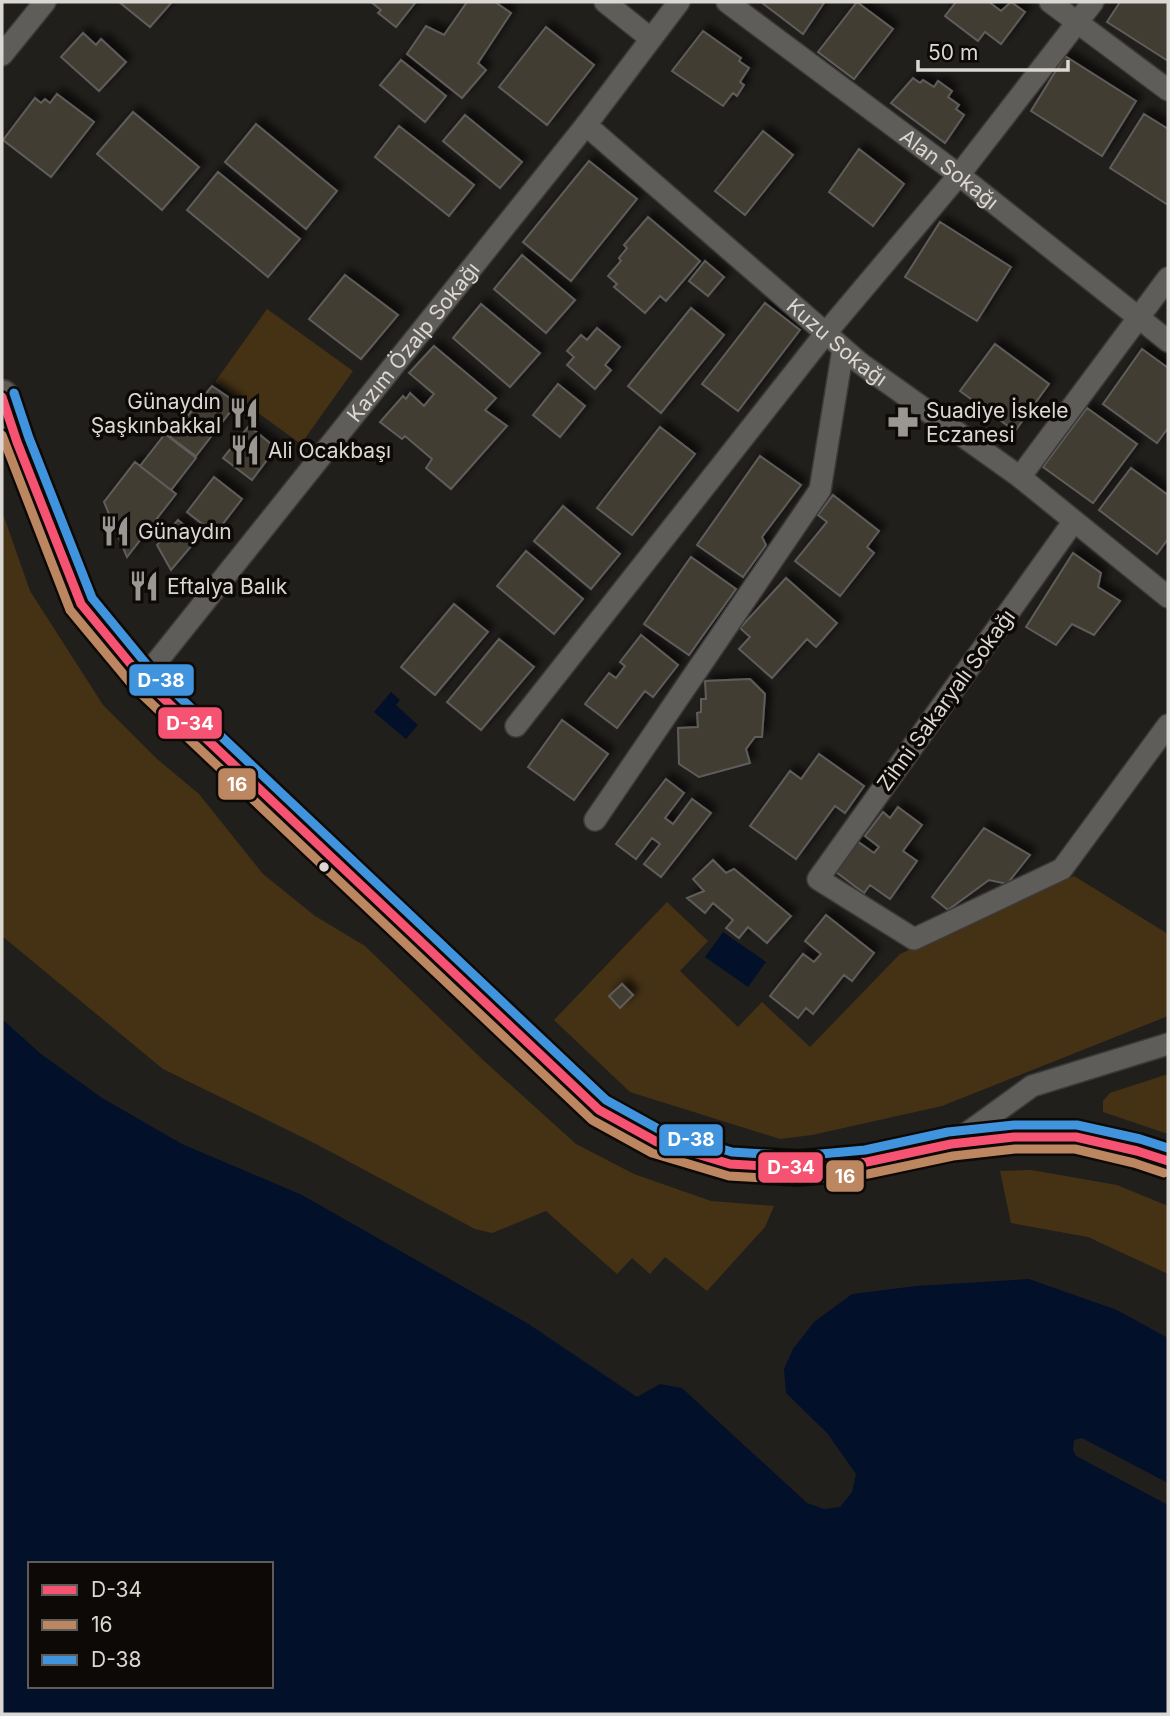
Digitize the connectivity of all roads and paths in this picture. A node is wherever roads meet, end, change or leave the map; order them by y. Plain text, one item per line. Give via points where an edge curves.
1 (45, 2) edge
2 (605, 2) edge
3 (679, 2) edge
4 (727, 2) edge
5 (1050, 2) edge
6 (1093, 2) edge
7 (1077, 23) junction
8 (650, 38) junction
9 (2, 55) edge
10 (1168, 90) edge
11 (586, 125) junction
12 (959, 175) junction
13 (1168, 278) edge
14 (1138, 317) junction
15 (825, 334) junction
16 (1168, 341) edge
17 (843, 349) junction
18 (2, 397) edge
19 (1020, 477) junction
20 (1074, 521) junction
21 (1168, 597) edge
22 (143, 679) junction
23 (1168, 724) edge
24 (516, 726) dead end
25 (595, 820) dead end
26 (1168, 1044) edge
27 (951, 1144) junction
28 (1168, 1161) edge

1 - 9 street
2 - 8 street
3 - 8 street, Kazım Özalp Sokağı
4 - 12 street, Alan Sokağı
5 - 7 street
6 - 7 street
7 - 10 street
7 - 12 street
8 - 11 street, Kazım Özalp Sokağı
11 - 15 street, Kuzu Sokağı
11 - 22 street, Kazım Özalp Sokağı
12 - 14 street, Alan Sokağı
12 - 15 street
13 - 14 street
14 - 16 street, Alan Sokağı
14 - 19 street
15 - 17 street, Kuzu Sokağı
15 - 24 street
17 - 19 street, Kuzu Sokağı
17 - 25 street via 820,490
18 - 22 main road via 81,604
19 - 20 street, Kuzu Sokağı
20 - 21 street, Kuzu Sokağı
20 - 23 street, Zihni Sakaryalı Sokağı via 818,879 914,939 1062,869
22 - 27 main road via 599,1110 657,1142 730,1164 799,1168 867,1162
26 - 27 street via 1032,1086
27 - 28 main road via 1076,1137

